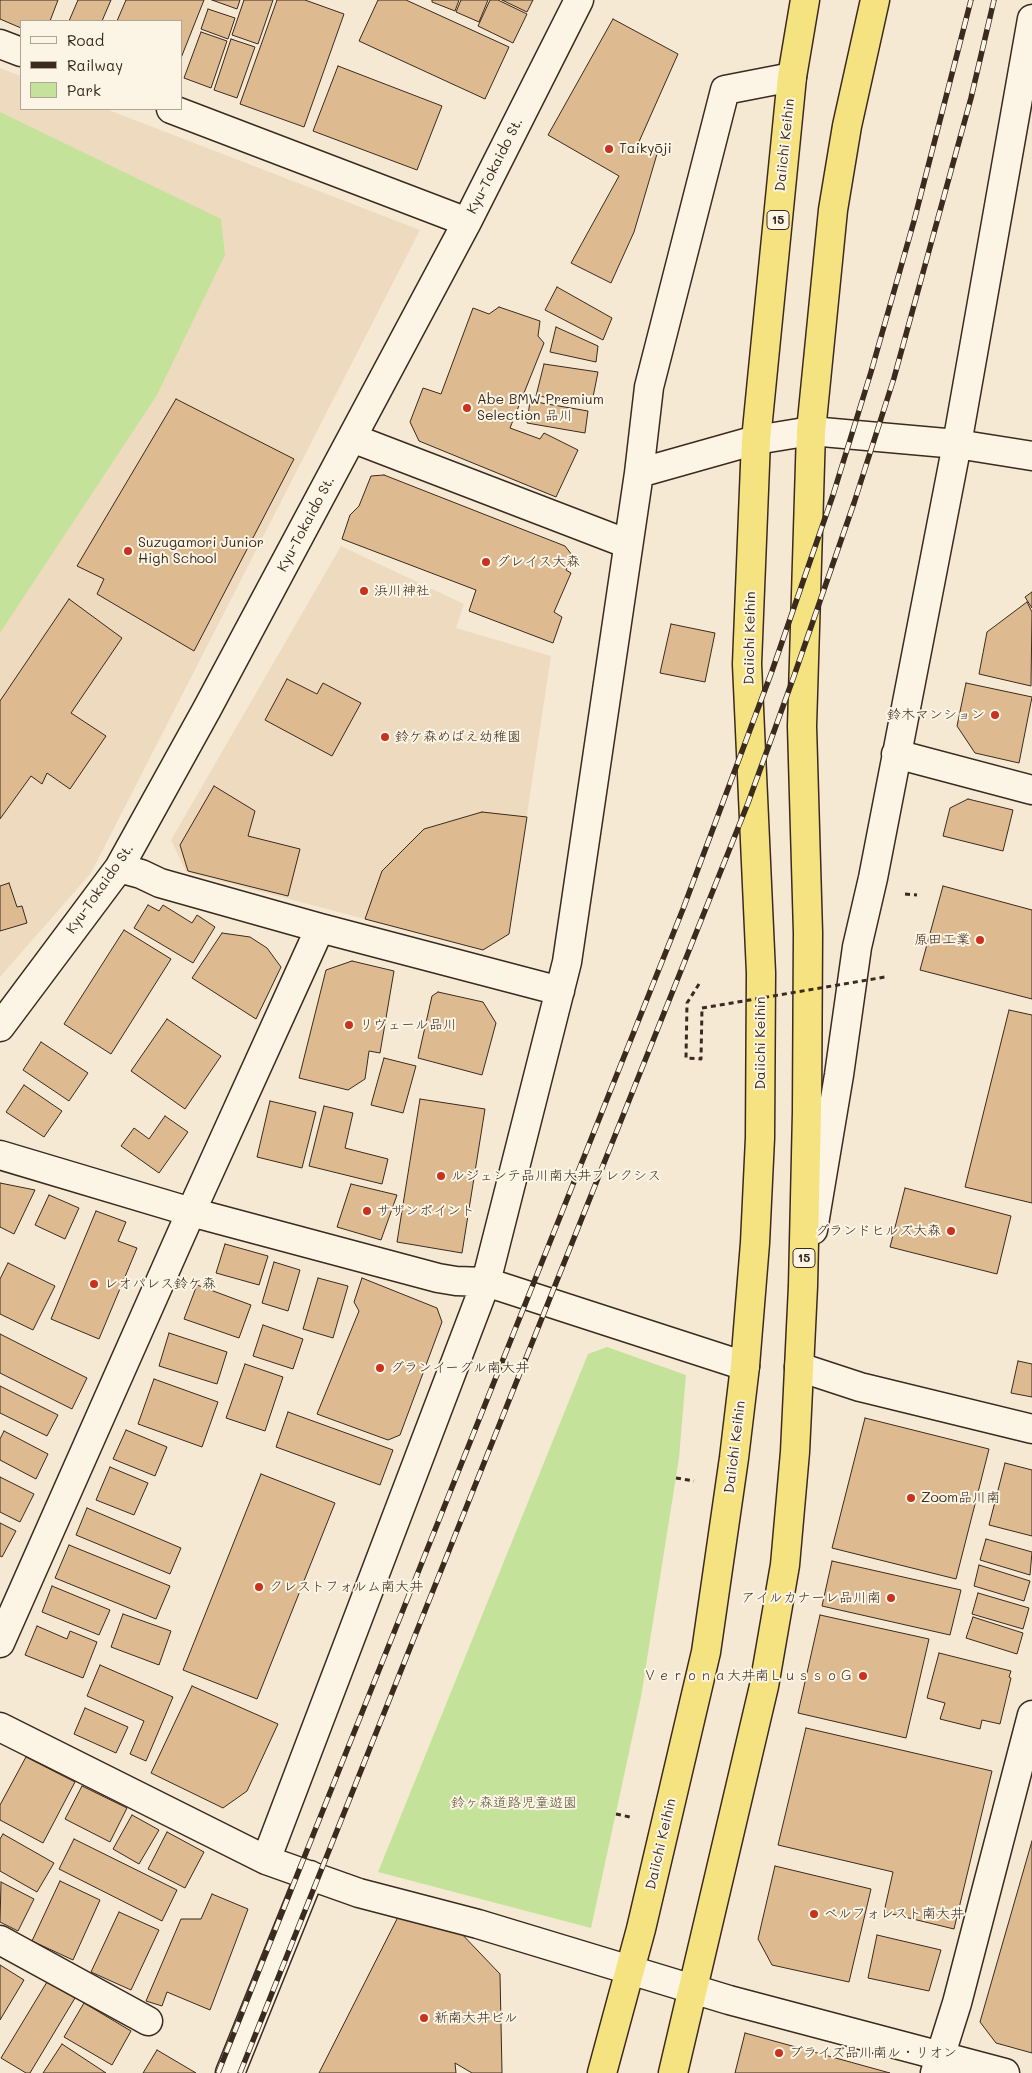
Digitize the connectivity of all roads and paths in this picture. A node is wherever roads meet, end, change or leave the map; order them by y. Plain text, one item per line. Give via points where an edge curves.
1 (579, 0) edge
2 (805, 0) edge
3 (875, 0) edge
4 (1032, 19) edge
5 (0, 44) edge
6 (20, 52) edge
7 (792, 77) junction
8 (174, 110) edge
9 (1022, 137) edge
10 (467, 222) junction
11 (812, 431) junction
12 (352, 438) junction
13 (756, 440) junction
14 (957, 444) junction
15 (1032, 456) edge
16 (639, 473) junction
17 (628, 544) junction
18 (896, 754) junction
19 (1032, 790) edge
20 (119, 868) junction
21 (320, 928) junction
22 (886, 977) dead end
23 (699, 984) dead end
24 (560, 991) junction
25 (0, 1027) edge
26 (0, 1155) edge
27 (191, 1212) junction
28 (486, 1282) junction
29 (803, 1286) junction
30 (745, 1366) junction
31 (799, 1367) junction
32 (1032, 1429) edge
33 (676, 1478) dead end
34 (694, 1481) dead end
35 (0, 1643) edge
36 (1032, 1715) edge
37 (0, 1727) edge
38 (1025, 1770) edge
39 (616, 1814) dead end
40 (630, 1816) dead end
41 (266, 1860) junction
42 (310, 1876) junction
43 (0, 1940) edge
44 (630, 1970) junction
45 (693, 1990) junction
46 (148, 2021) dead end
47 (937, 2064) edge
48 (230, 2073) edge
49 (602, 2073) edge
50 (673, 2073) edge
51 (1006, 2073) edge

1 - 10 street, Kyu-Tokaido St.
2 - 7 highway, Daiichi Keihin / 15
3 - 11 highway, 15 via 846,126 833,210
4 - 9 street
5 - 6 street
7 - 13 highway, Daiichi Keihin / 15
7 - 16 street via 726,90 649,387
8 - 10 street
9 - 14 street
10 - 12 street, Kyu-Tokaido St.
11 - 13 street
11 - 14 street
11 - 29 highway, 15 via 802,726 808,933
12 - 17 street
12 - 20 street, Kyu-Tokaido St.
13 - 16 street
13 - 30 highway, Daiichi Keihin / 15 via 747,664 761,973 760,1138
14 - 15 street
14 - 18 street
16 - 17 street
17 - 24 street via 567,962
18 - 19 street
18 - 29 street via 857,947
20 - 21 street via 160,883
20 - 25 street, Kyu-Tokaido St.
21 - 24 street
21 - 27 street
22 - 23 path, bridge via 702,1008 701,1059 686,1058 686,1003
24 - 28 street
26 - 27 street
27 - 28 street via 438,1278
27 - 35 street
28 - 30 street
28 - 41 street
29 - 31 highway, 15
30 - 44 highway, Daiichi Keihin / 15 via 706,1652
31 - 32 street via 860,1387
31 - 45 highway, 15 via 785,1565 764,1686
33 - 34 path
36 - 38 street
37 - 41 street
38 - 47 street
39 - 40 path
41 - 42 street
42 - 44 street via 359,1893 478,1924
42 - 48 street
43 - 46 street
44 - 45 street
44 - 49 highway, Daiichi Keihin / 15
45 - 47 street
45 - 50 highway, 15
47 - 51 street

